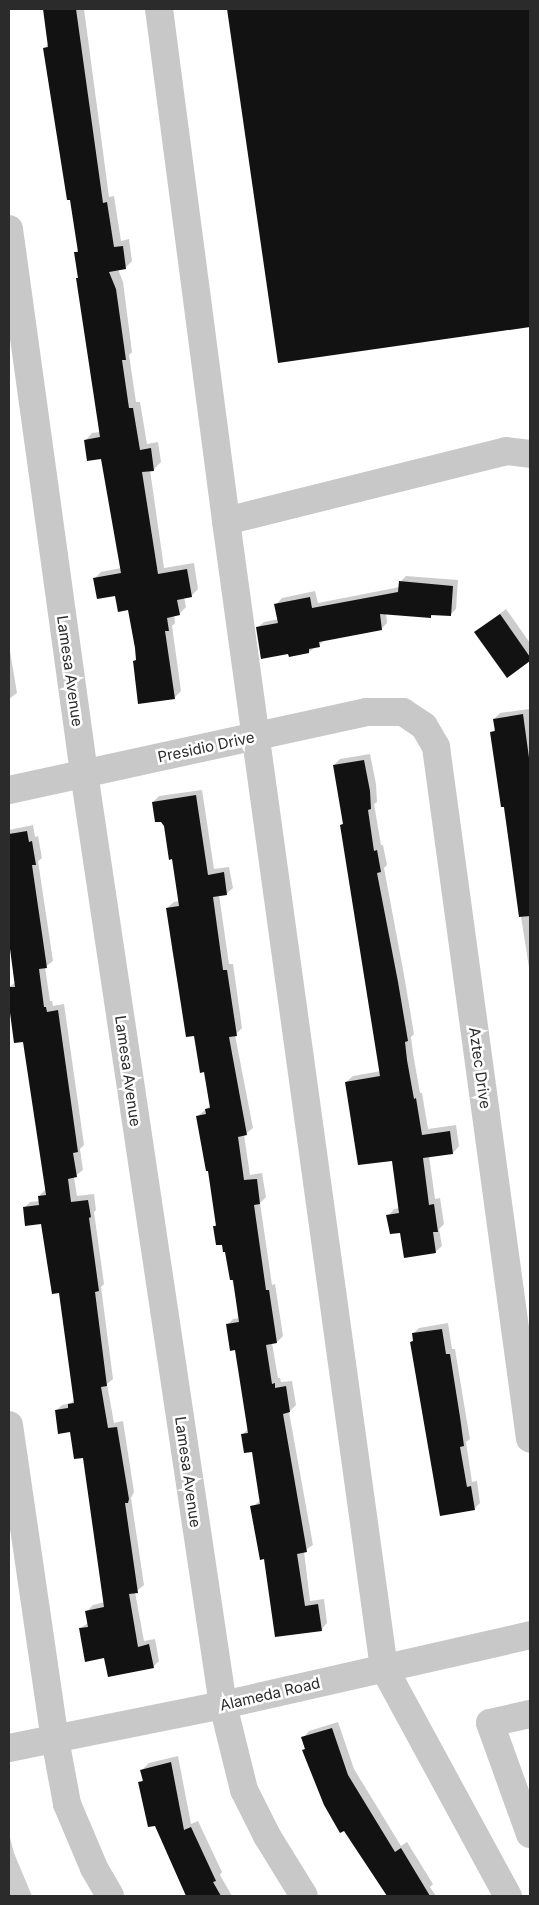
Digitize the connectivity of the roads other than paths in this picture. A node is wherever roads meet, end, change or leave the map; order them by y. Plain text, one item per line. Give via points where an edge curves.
1 (159, 9) edge
2 (9, 229) edge
3 (530, 454) edge
4 (226, 521) junction
5 (403, 712) joint
6 (257, 736) junction
7 (84, 773) junction
8 (9, 790) edge
9 (9, 1425) edge
10 (530, 1439) edge
11 (530, 1635) edge
12 (384, 1668) junction
13 (223, 1705) junction
14 (530, 1714) edge
15 (55, 1739) junction
16 (9, 1748) edge
17 (530, 1834) edge
18 (110, 1896) edge
19 (304, 1896) edge
20 (508, 1896) edge

1 - 4 street
2 - 7 street, Lamesa Avenue
3 - 4 street via 506,451
4 - 6 street
5 - 6 street, Presidio Drive via 366,712
5 - 10 street, Aztec Drive via 424,726 436,747
6 - 7 street, Presidio Drive
6 - 12 street
7 - 8 street, Presidio Drive
7 - 13 street, Lamesa Avenue
9 - 15 street
11 - 12 street, Alameda Road
12 - 13 street, Alameda Road
12 - 20 street
13 - 15 street, Alameda Road
13 - 19 street, Lamesa Avenue via 244,1790 267,1836
14 - 17 street via 490,1723
15 - 16 street, Alameda Road
15 - 18 street via 67,1804 94,1868

